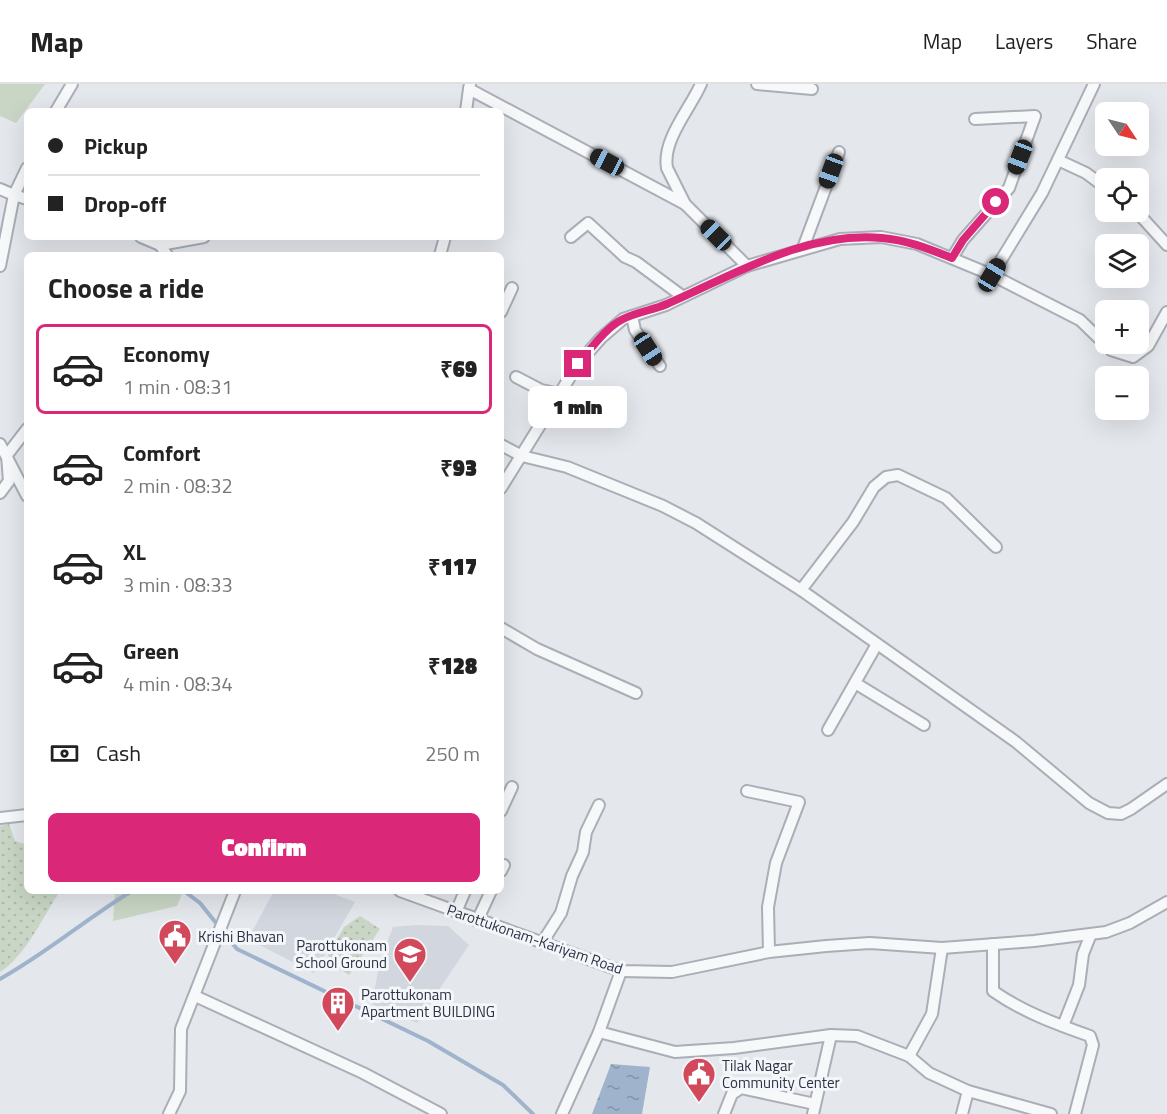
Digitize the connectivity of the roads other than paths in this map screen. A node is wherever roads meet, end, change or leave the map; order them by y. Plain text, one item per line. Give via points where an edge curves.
1 (72, 84) edge
2 (701, 84) edge
3 (757, 84) edge
4 (1094, 84) edge
5 (469, 87) edge
6 (812, 89) dead end
7 (58, 108) edge
8 (466, 108) edge
9 (975, 119) dead end
10 (839, 152) dead end
11 (1058, 160) junction
12 (24, 174) edge
13 (1095, 180) edge
14 (0, 189) edge
15 (14, 195) junction
16 (24, 198) edge
17 (686, 204) junction
18 (1146, 222) edge
19 (571, 237) dead end
20 (148, 240) edge
21 (188, 240) edge
22 (160, 245) junction
23 (1167, 245) edge
24 (803, 248) junction
25 (165, 252) edge
26 (952, 258) junction
27 (0, 266) edge
28 (747, 266) junction
29 (992, 275) junction
30 (512, 288) dead end
31 (682, 296) junction
32 (504, 305) edge
33 (1167, 312) edge
34 (632, 316) junction
35 (660, 366) dead end
36 (516, 377) dead end
37 (561, 394) junction
38 (24, 433) edge
39 (0, 444) edge
40 (504, 447) edge
41 (7, 455) junction
42 (522, 456) junction
43 (504, 483) edge
44 (24, 490) edge
45 (0, 493) edge
46 (996, 547) dead end
47 (801, 590) junction
48 (504, 630) edge
49 (877, 644) junction
50 (855, 683) junction
51 (636, 693) dead end
52 (924, 725) dead end
53 (828, 730) dead end
54 (1167, 784) edge
55 (512, 787) dead end
56 (747, 791) dead end
57 (504, 804) edge
58 (599, 805) dead end
59 (24, 815) edge
60 (0, 818) edge
61 (234, 894) edge
62 (408, 894) edge
63 (464, 894) edge
64 (490, 894) edge
65 (1167, 902) edge
66 (456, 912) junction
67 (477, 921) junction
68 (1091, 934) junction
69 (542, 943) junction
70 (993, 944) junction
71 (942, 948) junction
72 (770, 952) junction
73 (621, 971) junction
74 (195, 996) junction
75 (1063, 1026) junction
76 (599, 1032) junction
77 (831, 1035) junction
78 (909, 1056) junction
79 (968, 1091) junction
80 (814, 1109) edge
81 (169, 1114) edge
82 (441, 1114) edge
83 (562, 1114) edge
84 (724, 1114) edge
85 (962, 1114) edge
86 (1051, 1114) edge
87 (1075, 1114) edge

1 - 7 street
2 - 17 street via 673,136 666,162
3 - 6 street
4 - 11 street
5 - 8 street
5 - 17 street
9 - 26 street via 1035,116 1009,188
10 - 24 street
11 - 13 street
11 - 29 street
12 - 15 street
14 - 15 street
15 - 16 street
15 - 27 street
17 - 28 street
18 - 23 street
19 - 31 street via 588,223 625,257
20 - 22 street
21 - 22 street
22 - 25 street
24 - 26 street via 840,239 882,237 917,244
24 - 28 street
26 - 29 street
28 - 31 street
29 - 33 street via 1080,320 1111,350 1133,357 1148,346
30 - 32 street
31 - 34 street
34 - 35 street via 635,330
34 - 37 street via 601,338 578,364
36 - 37 street
37 - 42 street
38 - 41 street
39 - 41 street
40 - 42 street
41 - 44 street
41 - 45 street via 9,482
42 - 43 street
42 - 47 street via 567,467 663,506
46 - 47 street via 946,498 898,475 886,477 874,487 853,522
47 - 49 street
48 - 51 street via 537,649
49 - 50 street
49 - 54 street via 1016,742 1089,803 1108,813 1121,814
50 - 52 street
50 - 53 street
55 - 57 street
56 - 72 street via 799,802 774,874 768,908
58 - 69 street via 586,832 583,852 561,913
59 - 60 street
61 - 74 street
62 - 66 street, Parottukonam-Kariyam Road
63 - 66 street
64 - 67 street
65 - 68 street, Parottukonam-Kariyam Road via 1130,923
66 - 67 street, Parottukonam-Kariyam Road
67 - 69 street, Parottukonam-Kariyam Road
68 - 70 street, Parottukonam-Kariyam Road
68 - 75 street via 1083,954 1079,985
69 - 73 street, Parottukonam-Kariyam Road
70 - 71 street, Parottukonam-Kariyam Road
70 - 75 street via 993,991 1013,1005
71 - 72 street, Parottukonam-Kariyam Road via 870,943
71 - 78 street via 932,1014
72 - 73 street, Parottukonam-Kariyam Road via 672,972
73 - 76 street
74 - 81 street via 181,1029 180,1091
74 - 82 street via 363,1073
75 - 87 street via 1090,1036 1094,1046
76 - 77 street via 675,1052
76 - 83 street
77 - 78 street via 856,1036
77 - 80 street
78 - 79 street via 929,1073
79 - 85 street
79 - 86 street
80 - 84 street via 741,1088 732,1094

